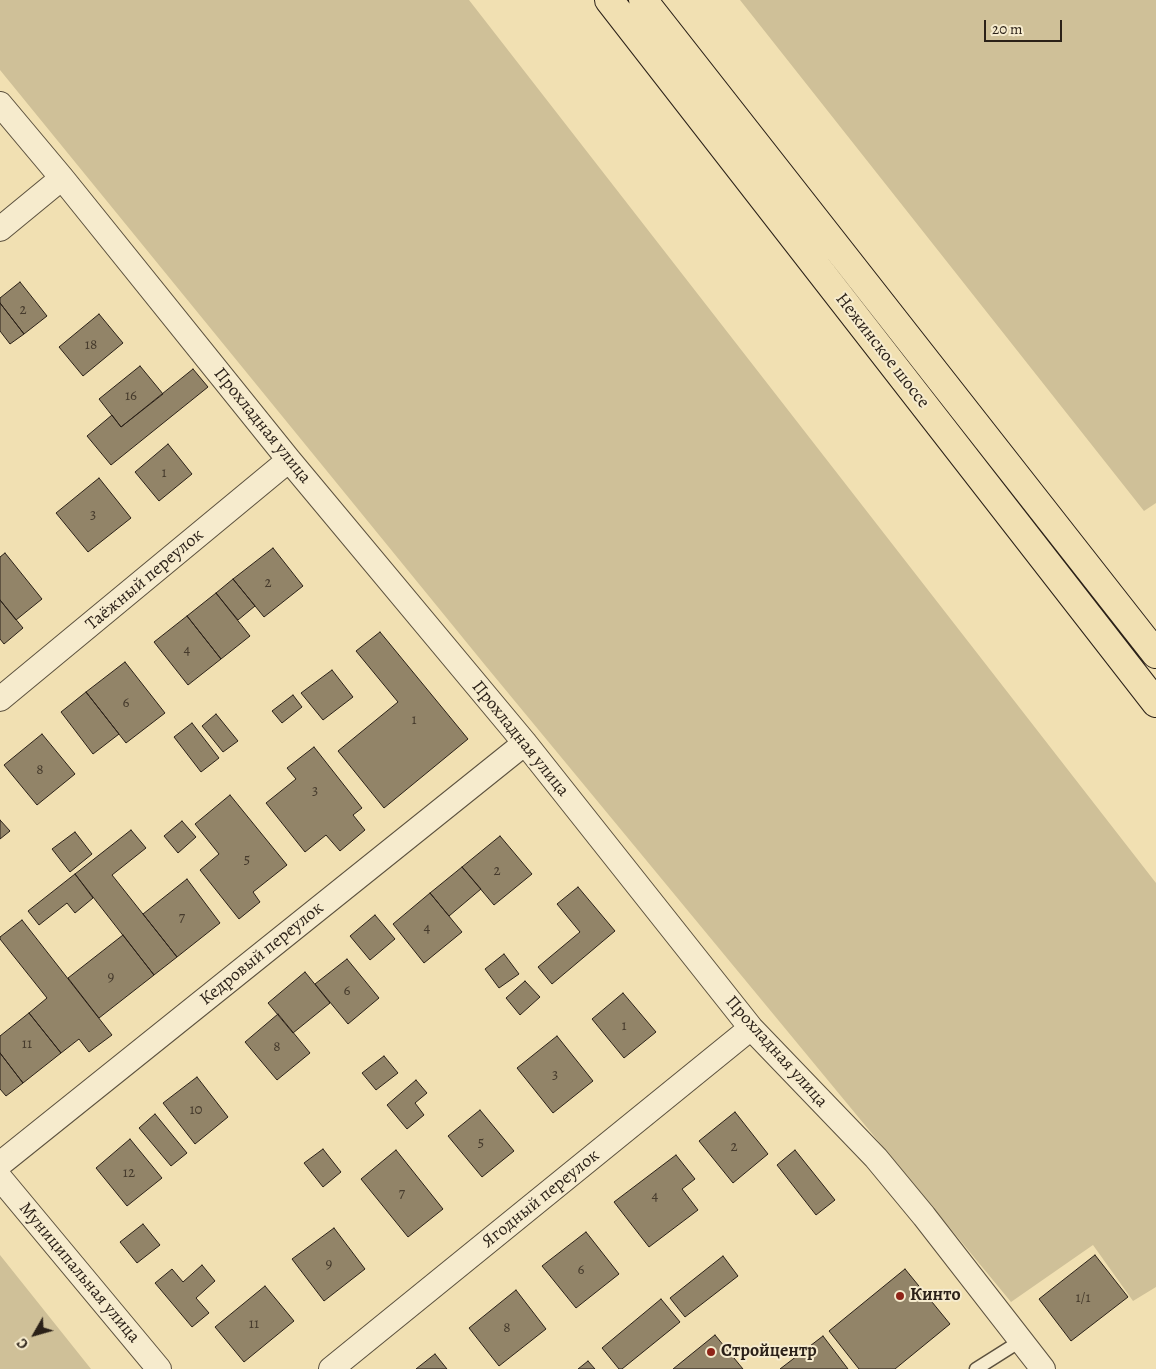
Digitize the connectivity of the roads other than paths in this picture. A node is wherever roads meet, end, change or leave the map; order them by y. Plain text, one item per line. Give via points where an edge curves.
1 (609, 0) edge
2 (643, 0) edge
3 (0, 104) edge
4 (62, 178) junction
5 (0, 229) edge
6 (289, 460) junction
7 (1156, 654) edge
8 (0, 699) edge
9 (1156, 703) edge
10 (525, 743) junction
11 (751, 1028) junction
12 (0, 1164) edge
13 (0, 1178) edge
14 (1022, 1340) junction
15 (159, 1369) edge
16 (331, 1369) edge
17 (976, 1369) edge
18 (1043, 1369) edge

1 - 9 main road, Нежинское шоссе
2 - 7 main road, Нежинское шоссе
3 - 4 street, Прохладная улица
4 - 5 street
4 - 6 street, Прохладная улица
6 - 8 street, Таёжный переулок
6 - 10 street, Прохладная улица
10 - 11 street, Прохладная улица
10 - 12 street, Кедровый переулок
11 - 14 street, Прохладная улица via 876,1158
11 - 16 street, Ягодный переулок
13 - 15 street, Муниципальная улица
14 - 17 lane
14 - 18 street, Прохладная улица

